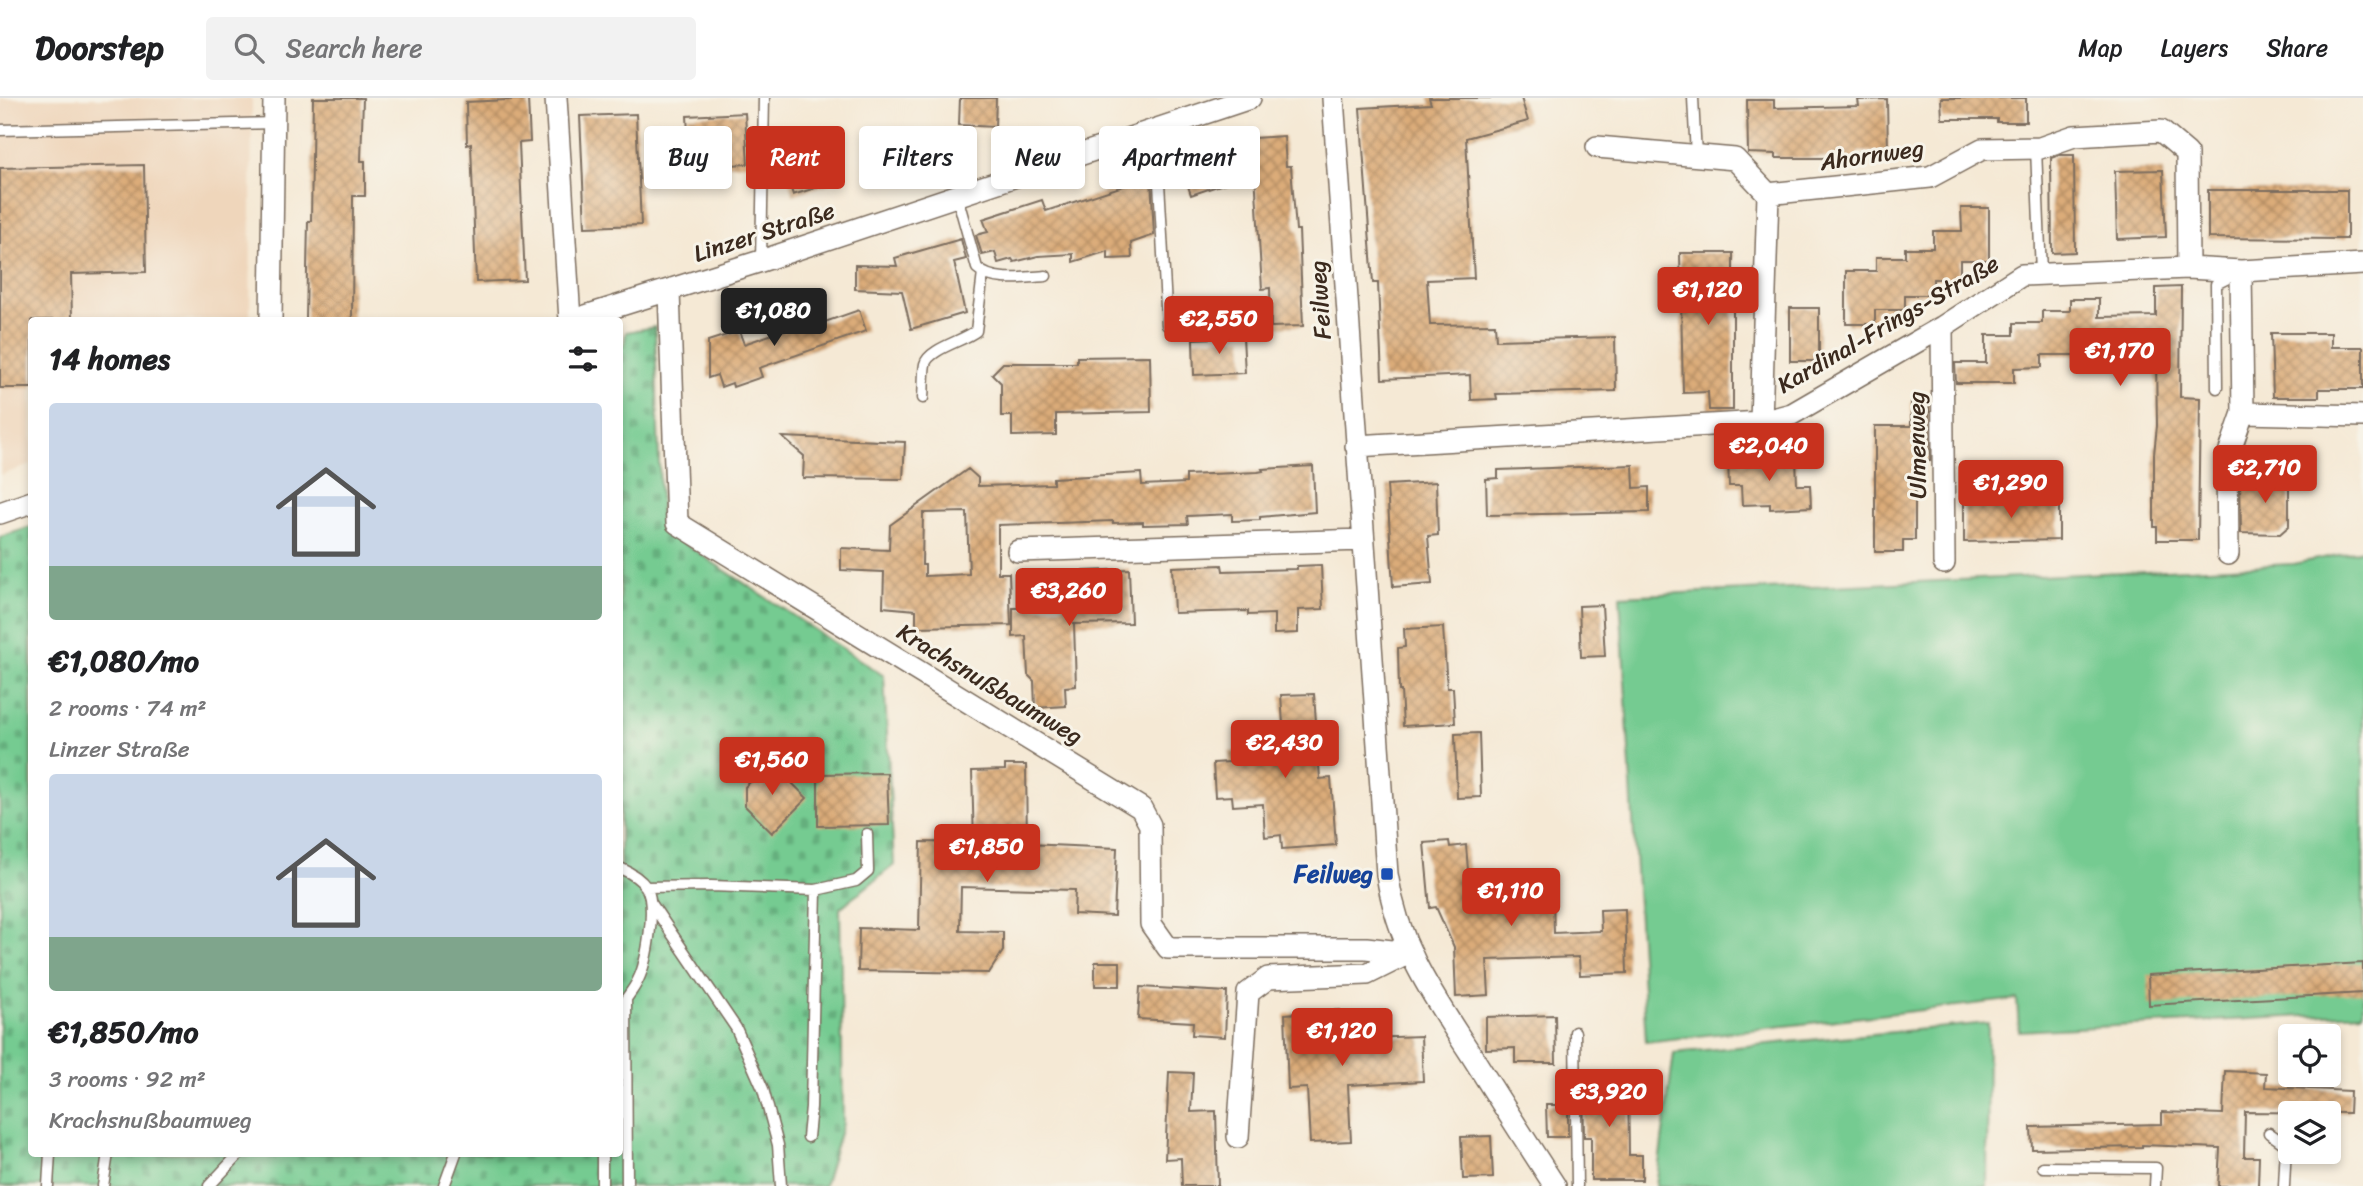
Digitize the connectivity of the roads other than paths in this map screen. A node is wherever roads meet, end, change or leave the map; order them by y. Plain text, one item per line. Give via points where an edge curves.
1 (274, 98) edge
2 (556, 98) edge
3 (764, 98) edge
4 (1250, 98) edge
5 (1333, 98) edge
6 (1693, 98) edge
7 (274, 123) junction
8 (1165, 126) edge
9 (0, 130) edge
10 (1597, 147) dead end
11 (1099, 148) edge
12 (2036, 148) junction
13 (1696, 156) junction
14 (1159, 189) edge
15 (1768, 194) junction
16 (957, 196) junction
17 (761, 261) junction
18 (2363, 264) edge
19 (2188, 268) junction
20 (2241, 271) junction
21 (983, 273) junction
22 (2041, 274) junction
23 (1046, 276) dead end
24 (669, 291) junction
25 (271, 317) edge
26 (572, 317) edge
27 (597, 317) edge
28 (1167, 325) dead end
29 (1942, 327) junction
30 (2217, 388) dead end
31 (923, 398) dead end
32 (2243, 413) junction
33 (2363, 416) edge
34 (1761, 422) junction
35 (1356, 446) junction
36 (28, 503) edge
37 (0, 513) edge
38 (1363, 540) junction
39 (1018, 551) dead end
40 (2228, 554) dead end
41 (1944, 563) dead end
42 (867, 834) dead end
43 (623, 869) edge
44 (646, 887) junction
45 (816, 890) junction
46 (651, 903) junction
47 (1409, 953) junction
48 (623, 999) edge
49 (1575, 1031) dead end
50 (2269, 1133) dead end
51 (808, 1137) dead end
52 (1238, 1137) dead end
53 (2278, 1139) edge
54 (50, 1157) edge
55 (107, 1157) edge
56 (236, 1157) edge
57 (455, 1157) edge
58 (602, 1157) edge
59 (2286, 1164) edge
60 (2043, 1167) dead end
61 (48, 1186) edge
62 (103, 1186) edge
63 (209, 1186) edge
64 (444, 1186) edge
65 (602, 1186) edge
66 (627, 1186) edge
67 (781, 1186) edge
68 (1555, 1186) edge
69 (1577, 1186) edge
70 (2155, 1186) edge
71 (2284, 1186) edge

1 - 7 street
2 - 26 street
3 - 17 lane
4 - 8 street, Linzer Straße
5 - 35 street, Feilweg
6 - 13 lane
7 - 9 lane
7 - 25 street
10 - 13 street
11 - 16 street, Linzer Straße
12 - 15 street, Ahornweg via 1982,149 1930,177
12 - 19 street, Ahornweg via 2074,136 2161,131 2187,153
12 - 22 lane
13 - 15 street via 1735,159
14 - 28 lane
15 - 34 street
16 - 17 street, Linzer Straße
16 - 21 lane
17 - 24 street, Linzer Straße
18 - 20 street, Kardinal-Frings-Straße
19 - 20 street, Kardinal-Frings-Straße
19 - 22 street, Kardinal-Frings-Straße
20 - 30 lane via 2216,284
20 - 32 street
21 - 23 lane via 1005,278
21 - 31 lane via 976,331 932,353 926,362
22 - 29 street, Kardinal-Frings-Straße via 2022,275
24 - 27 street, Linzer Straße
24 - 47 street, Krachsnußbaumweg via 677,523 1141,808 1150,825 1151,924 1168,948 1366,948
29 - 34 street, Kardinal-Frings-Straße via 1792,414
29 - 41 street, Ulmenweg
32 - 33 street
32 - 40 street via 2227,459
34 - 35 street, Kardinal-Frings-Straße
35 - 38 street, Feilweg
36 - 37 street
38 - 39 street
38 - 47 street, Feilweg via 1387,874 1392,906
42 - 45 lane via 868,871 856,881
43 - 44 lane
44 - 45 lane
44 - 46 lane
45 - 51 lane
46 - 48 lane via 646,955 638,981
46 - 67 lane via 736,1028 763,1089 778,1145
47 - 52 street via 1367,974 1268,978 1248,993
47 - 68 street
48 - 66 lane
49 - 69 lane
50 - 53 lane
54 - 61 lane
55 - 62 lane
56 - 63 lane
57 - 64 lane
58 - 65 lane
59 - 71 lane
60 - 70 lane via 2155,1168

